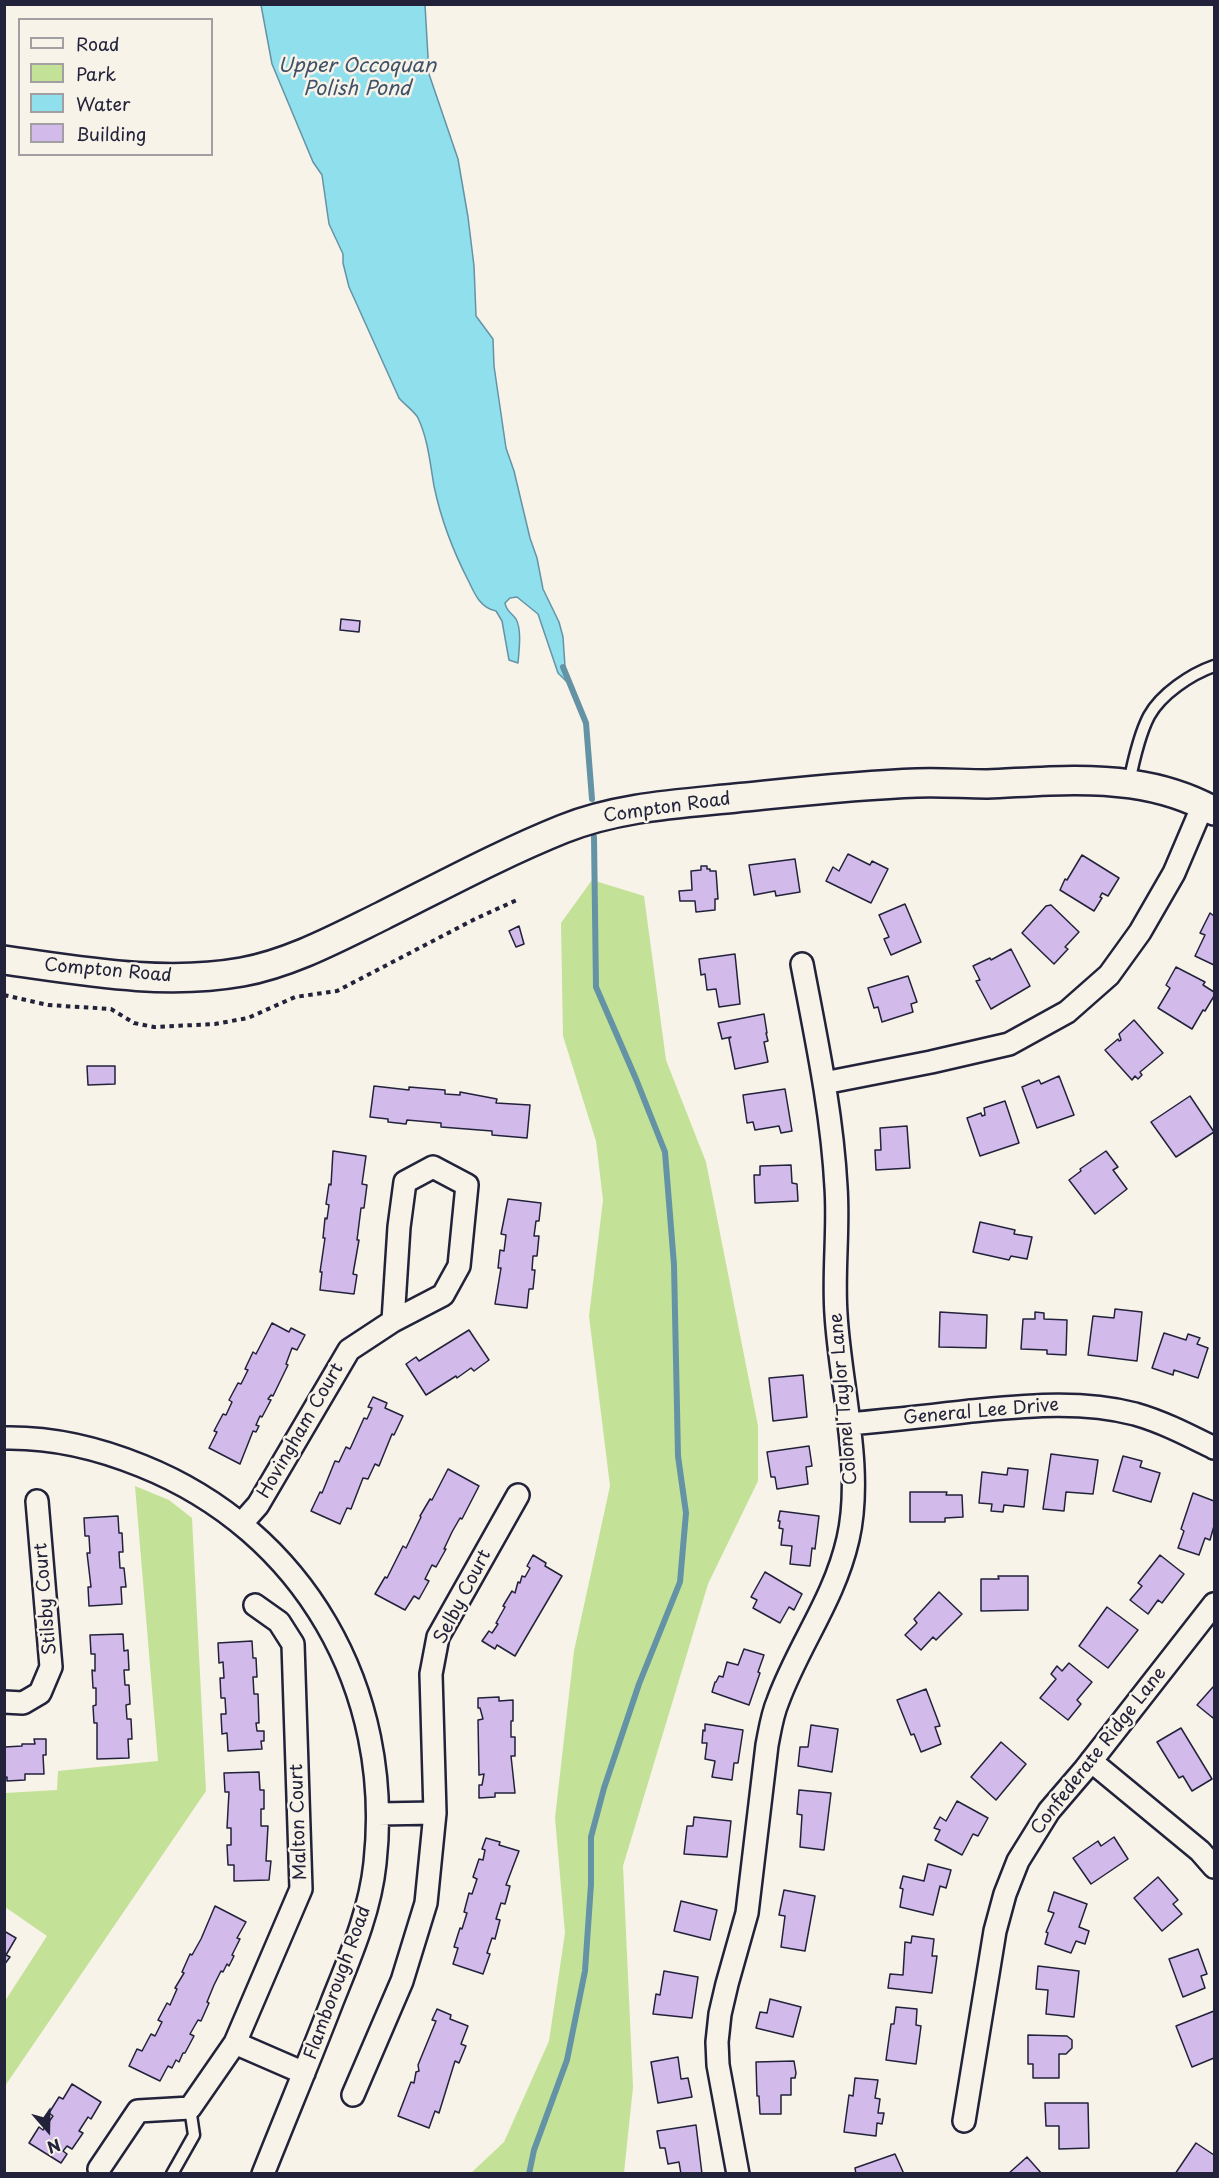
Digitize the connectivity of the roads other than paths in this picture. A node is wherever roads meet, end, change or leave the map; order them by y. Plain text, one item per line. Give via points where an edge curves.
1 (1215, 666) edge
2 (1129, 783) junction
3 (1211, 804) edge
4 (4, 960) edge
5 (802, 964) dead end
6 (824, 1083) junction
7 (393, 1321) junction
8 (849, 1424) junction
9 (4, 1438) edge
10 (1215, 1448) edge
11 (518, 1495) dead end
12 (37, 1501) dead end
13 (242, 1523) junction
14 (1215, 1604) edge
15 (255, 1605) dead end
16 (4, 1702) edge
17 (1091, 1761) junction
18 (378, 1814) junction
19 (435, 1814) junction
20 (1215, 1867) edge
21 (235, 2043) junction
22 (304, 2073) junction
23 (353, 2095) dead end
24 (190, 2108) junction
25 (964, 2121) dead end
26 (103, 2171) edge
27 (172, 2174) edge
28 (263, 2174) edge
29 (738, 2174) edge

1 - 2 lane via 1174,687 1149,716
2 - 3 street, Compton Road
2 - 4 street, Compton Road via 918,783 648,807 563,829 357,929 299,955 252,970 150,978
3 - 6 street via 1140,932 1109,975 1067,1012 1009,1044
5 - 6 street, Colonel Taylor Lane
6 - 8 street, Colonel Taylor Lane via 837,1190 836,1314
7 - 7 street, Hovingham Court via 442,1295 459,1266 467,1185 433,1167 405,1182
7 - 13 street, Hovingham Court via 350,1350 258,1505
8 - 10 street, General Lee Drive via 1071,1404 1134,1414
8 - 29 street, Colonel Taylor Lane via 849,1537 839,1575 785,1684 771,1722 747,1913 720,2014 718,2065
9 - 13 street, Flamborough Road via 65,1443 117,1455 165,1475
11 - 19 street, Selby Court via 438,1637 430,1674
12 - 16 street, Stilsby Court via 51,1667 40,1693 23,1703
13 - 18 street, Flamborough Road via 305,1591 352,1676 374,1757
14 - 17 street, Confederate Ridge Lane
15 - 21 street, Malton Court via 279,1622 293,1644 301,1889
17 - 20 street
17 - 25 street, Confederate Ridge Lane via 1035,1830 1005,1894 995,1931
18 - 19 street
18 - 22 street, Flamborough Road via 375,1864 364,1916
19 - 23 street, Selby Court via 426,1903 402,1981
21 - 22 street
21 - 24 street, Malton Court
22 - 28 street, Flamborough Road
24 - 26 street via 138,2111
24 - 27 lane via 194,2135

